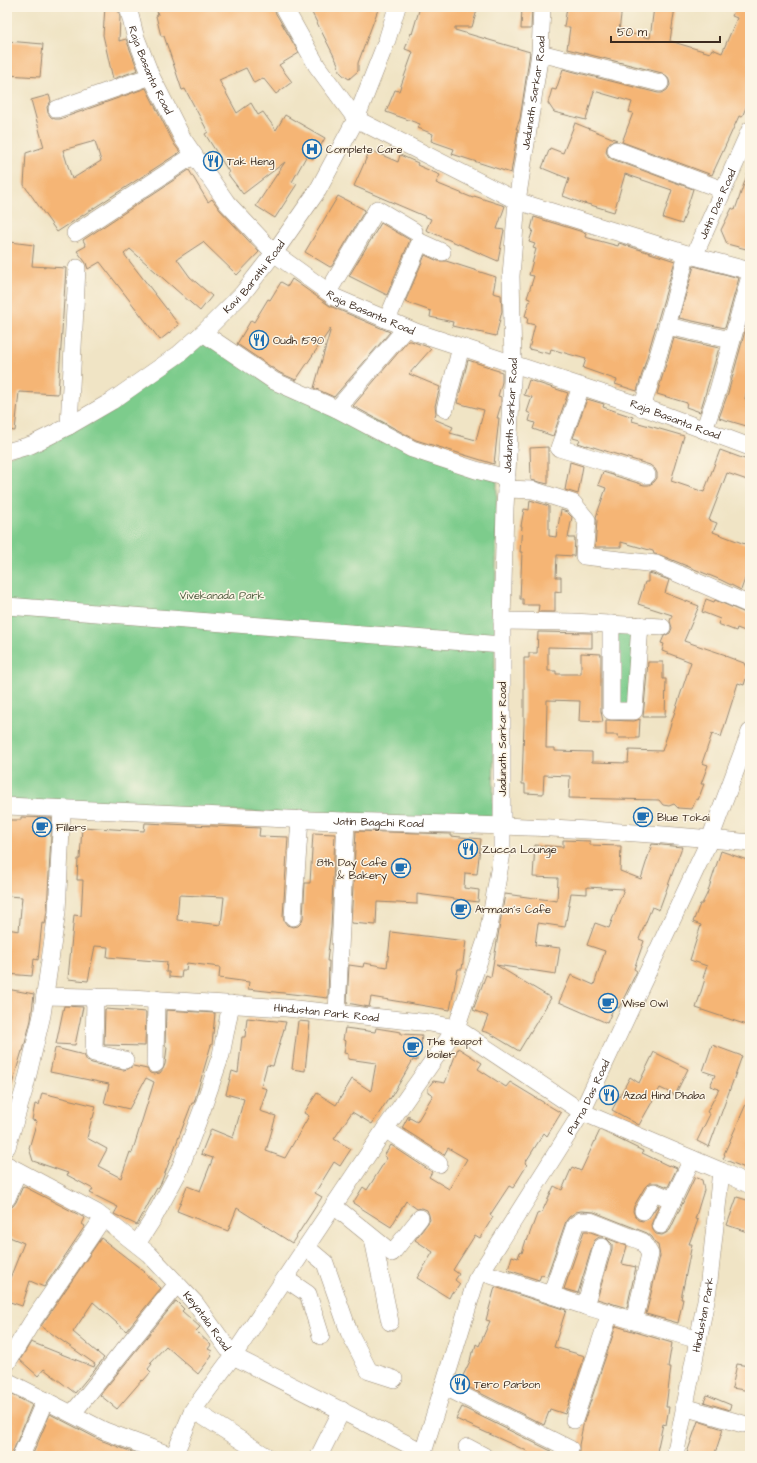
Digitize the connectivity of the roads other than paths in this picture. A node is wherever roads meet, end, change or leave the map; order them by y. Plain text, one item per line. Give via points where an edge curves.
1 (128, 7) edge
2 (284, 7) edge
3 (396, 7) edge
4 (542, 7) edge
5 (540, 52) junction
6 (151, 76) junction
7 (660, 83) dead end
8 (57, 109) dead end
9 (356, 119) junction
10 (750, 130) edge
11 (616, 150) dead end
12 (194, 155) junction
13 (723, 190) junction
14 (517, 201) junction
15 (414, 231) dead end
16 (75, 233) dead end
17 (442, 252) dead end
18 (274, 253) junction
19 (690, 255) junction
20 (77, 268) dead end
21 (750, 271) edge
22 (750, 276) edge
23 (328, 292) junction
24 (387, 320) junction
25 (667, 326) junction
26 (406, 328) junction
27 (203, 333) junction
28 (731, 340) junction
29 (461, 347) junction
30 (513, 363) junction
31 (581, 387) junction
32 (337, 408) junction
33 (642, 408) junction
34 (445, 409) dead end
35 (69, 426) junction
36 (704, 430) junction
37 (750, 448) edge
38 (7, 452) edge
39 (647, 475) dead end
40 (506, 483) junction
41 (750, 605) edge
42 (7, 606) edge
43 (502, 621) junction
44 (611, 624) junction
45 (640, 626) junction
46 (662, 627) dead end
47 (502, 645) junction
48 (750, 732) edge
49 (7, 806) edge
50 (62, 809) junction
51 (300, 819) junction
52 (346, 821) junction
53 (502, 825) junction
54 (710, 839) junction
55 (750, 843) edge
56 (293, 917) dead end
57 (45, 996) junction
58 (95, 997) junction
59 (156, 1000) junction
60 (230, 1004) junction
61 (337, 1013) junction
62 (456, 1028) junction
63 (124, 1060) dead end
64 (155, 1064) dead end
65 (582, 1112) junction
66 (385, 1129) junction
67 (7, 1147) edge
68 (692, 1159) junction
69 (439, 1164) dead end
70 (13, 1168) edge
71 (721, 1171) junction
72 (750, 1185) edge
73 (7, 1198) edge
74 (673, 1200) junction
75 (334, 1206) junction
76 (643, 1211) dead end
77 (103, 1218) junction
78 (420, 1218) dead end
79 (661, 1225) dead end
80 (373, 1239) junction
81 (137, 1244) junction
82 (306, 1247) junction
83 (602, 1247) dead end
84 (481, 1272) junction
85 (286, 1279) junction
86 (177, 1284) junction
87 (551, 1295) junction
88 (585, 1306) junction
89 (610, 1313) junction
90 (634, 1321) junction
91 (390, 1322) dead end
92 (321, 1336) dead end
93 (698, 1340) junction
94 (233, 1356) junction
95 (7, 1363) edge
96 (394, 1379) dead end
97 (7, 1380) edge
98 (443, 1386) junction
99 (45, 1400) junction
100 (684, 1407) junction
101 (193, 1410) junction
102 (342, 1410) junction
103 (72, 1414) junction
104 (574, 1420) dead end
105 (743, 1424) dead end
106 (467, 1447) dead end
107 (570, 1449) dead end
108 (422, 1454) edge
109 (21, 1456) edge
110 (173, 1456) edge
111 (266, 1456) edge
112 (319, 1456) edge
113 (484, 1456) edge
114 (675, 1456) edge

1 - 6 street, Raja Basanta Road via 135,35
2 - 9 street via 317,66
3 - 9 street, Kavi Barathi Road via 387,40
4 - 5 street, Jadunath Sarkar Road
5 - 7 street
5 - 14 street, Jadunath Sarkar Road
6 - 8 street
6 - 12 street, Raja Basanta Road via 183,139
9 - 14 street
9 - 18 street, Kavi Barathi Road via 318,190
10 - 13 street, Jatin Das Road
11 - 13 street
12 - 16 street
12 - 18 street, Raja Basanta Road via 227,203
13 - 19 street, Jatin Das Road
14 - 19 street
14 - 30 street, Jadunath Sarkar Road via 511,276
15 - 23 street via 377,209
17 - 24 street via 420,242
18 - 23 street, Raja Basanta Road
18 - 27 street, Kavi Barathi Road via 243,293
19 - 21 street
19 - 25 street, Jatin Das Road
20 - 35 street
22 - 28 street
23 - 24 street, Raja Basanta Road
24 - 26 street, Raja Basanta Road
25 - 28 street
25 - 33 street, Jatin Das Road
26 - 29 street, Raja Basanta Road
26 - 32 street
27 - 32 street via 274,381
27 - 35 street, Kavi Barathi Road via 179,354 112,401
28 - 36 street
29 - 30 street, Raja Basanta Road
29 - 34 street
30 - 31 street, Raja Basanta Road
30 - 40 street, Jadunath Sarkar Road
31 - 33 street, Raja Basanta Road
31 - 39 street via 559,448
32 - 40 street via 412,449 476,470
33 - 36 street, Raja Basanta Road
35 - 38 street, Kavi Barathi Road via 31,445
36 - 37 street, Raja Basanta Road
40 - 41 street via 573,503 586,520 584,556 656,564
40 - 43 street, Jadunath Sarkar Road
42 - 47 street
43 - 44 street
43 - 47 street, Jadunath Sarkar Road
44 - 45 street
44 - 45 street via 610,711 634,710
45 - 46 street
47 - 53 street, Jadunath Sarkar Road
48 - 54 street, Purna Das Road
49 - 50 street, Jatin Bagchi Road
50 - 51 street, Jatin Bagchi Road
50 - 57 street via 57,912
51 - 52 street, Jatin Bagchi Road
51 - 56 street
52 - 53 street, Jatin Bagchi Road
52 - 61 street
53 - 54 street, Jatin Bagchi Road
53 - 62 street, Jadunath Sarkar Road via 502,853 488,934
54 - 55 street, Jatin Bagchi Road
54 - 65 street, Purna Das Road
57 - 58 street, Hindustan Park Road
57 - 67 street via 25,1087
58 - 59 street, Hindustan Park Road
58 - 63 street via 94,1053
59 - 60 street, Hindustan Park Road
59 - 64 street
60 - 61 street, Hindustan Park Road
60 - 81 street via 221,1055 179,1171
61 - 62 street, Hindustan Park Road
62 - 65 street, Hindustan Park Road
62 - 66 street, Jadunath Sarkar Road
65 - 68 street
65 - 84 street, Purna Das Road
66 - 69 street
66 - 75 street, Jadunath Sarkar Road
68 - 71 street
68 - 74 street
70 - 73 street
70 - 77 street, Keyatala Road
71 - 72 street
71 - 93 street, Hindustan Park via 708,1290
74 - 76 street via 654,1192
74 - 79 street
75 - 80 street
75 - 82 street, Jadunath Sarkar Road
77 - 81 street, Keyatala Road
77 - 95 street
78 - 80 street via 392,1253
80 - 91 street
81 - 86 street, Keyatala Road
82 - 85 street, Jadunath Sarkar Road
82 - 96 street via 325,1263 349,1332 370,1371
83 - 88 street
84 - 87 street
84 - 98 street, Purna Das Road via 476,1280
85 - 92 street via 308,1294
85 - 94 street, Jadunath Sarkar Road
86 - 94 street, Keyatala Road via 195,1303
86 - 103 street
87 - 88 street
87 - 90 street via 575,1225 581,1221 590,1221 643,1242 650,1254
88 - 89 street
89 - 90 street
89 - 104 street
90 - 93 street
93 - 100 street, Hindustan Park
94 - 101 street, Jadunath Sarkar Road
94 - 102 street, Keyatala Road
97 - 99 street
98 - 107 street
98 - 108 street, Purna Das Road
99 - 103 street
99 - 109 street
100 - 105 street
100 - 114 street, Hindustan Park
101 - 110 street, Jadunath Sarkar Road
101 - 111 street
102 - 108 street, Keyatala Road
102 - 112 street
103 - 110 street via 106,1431
106 - 113 street

